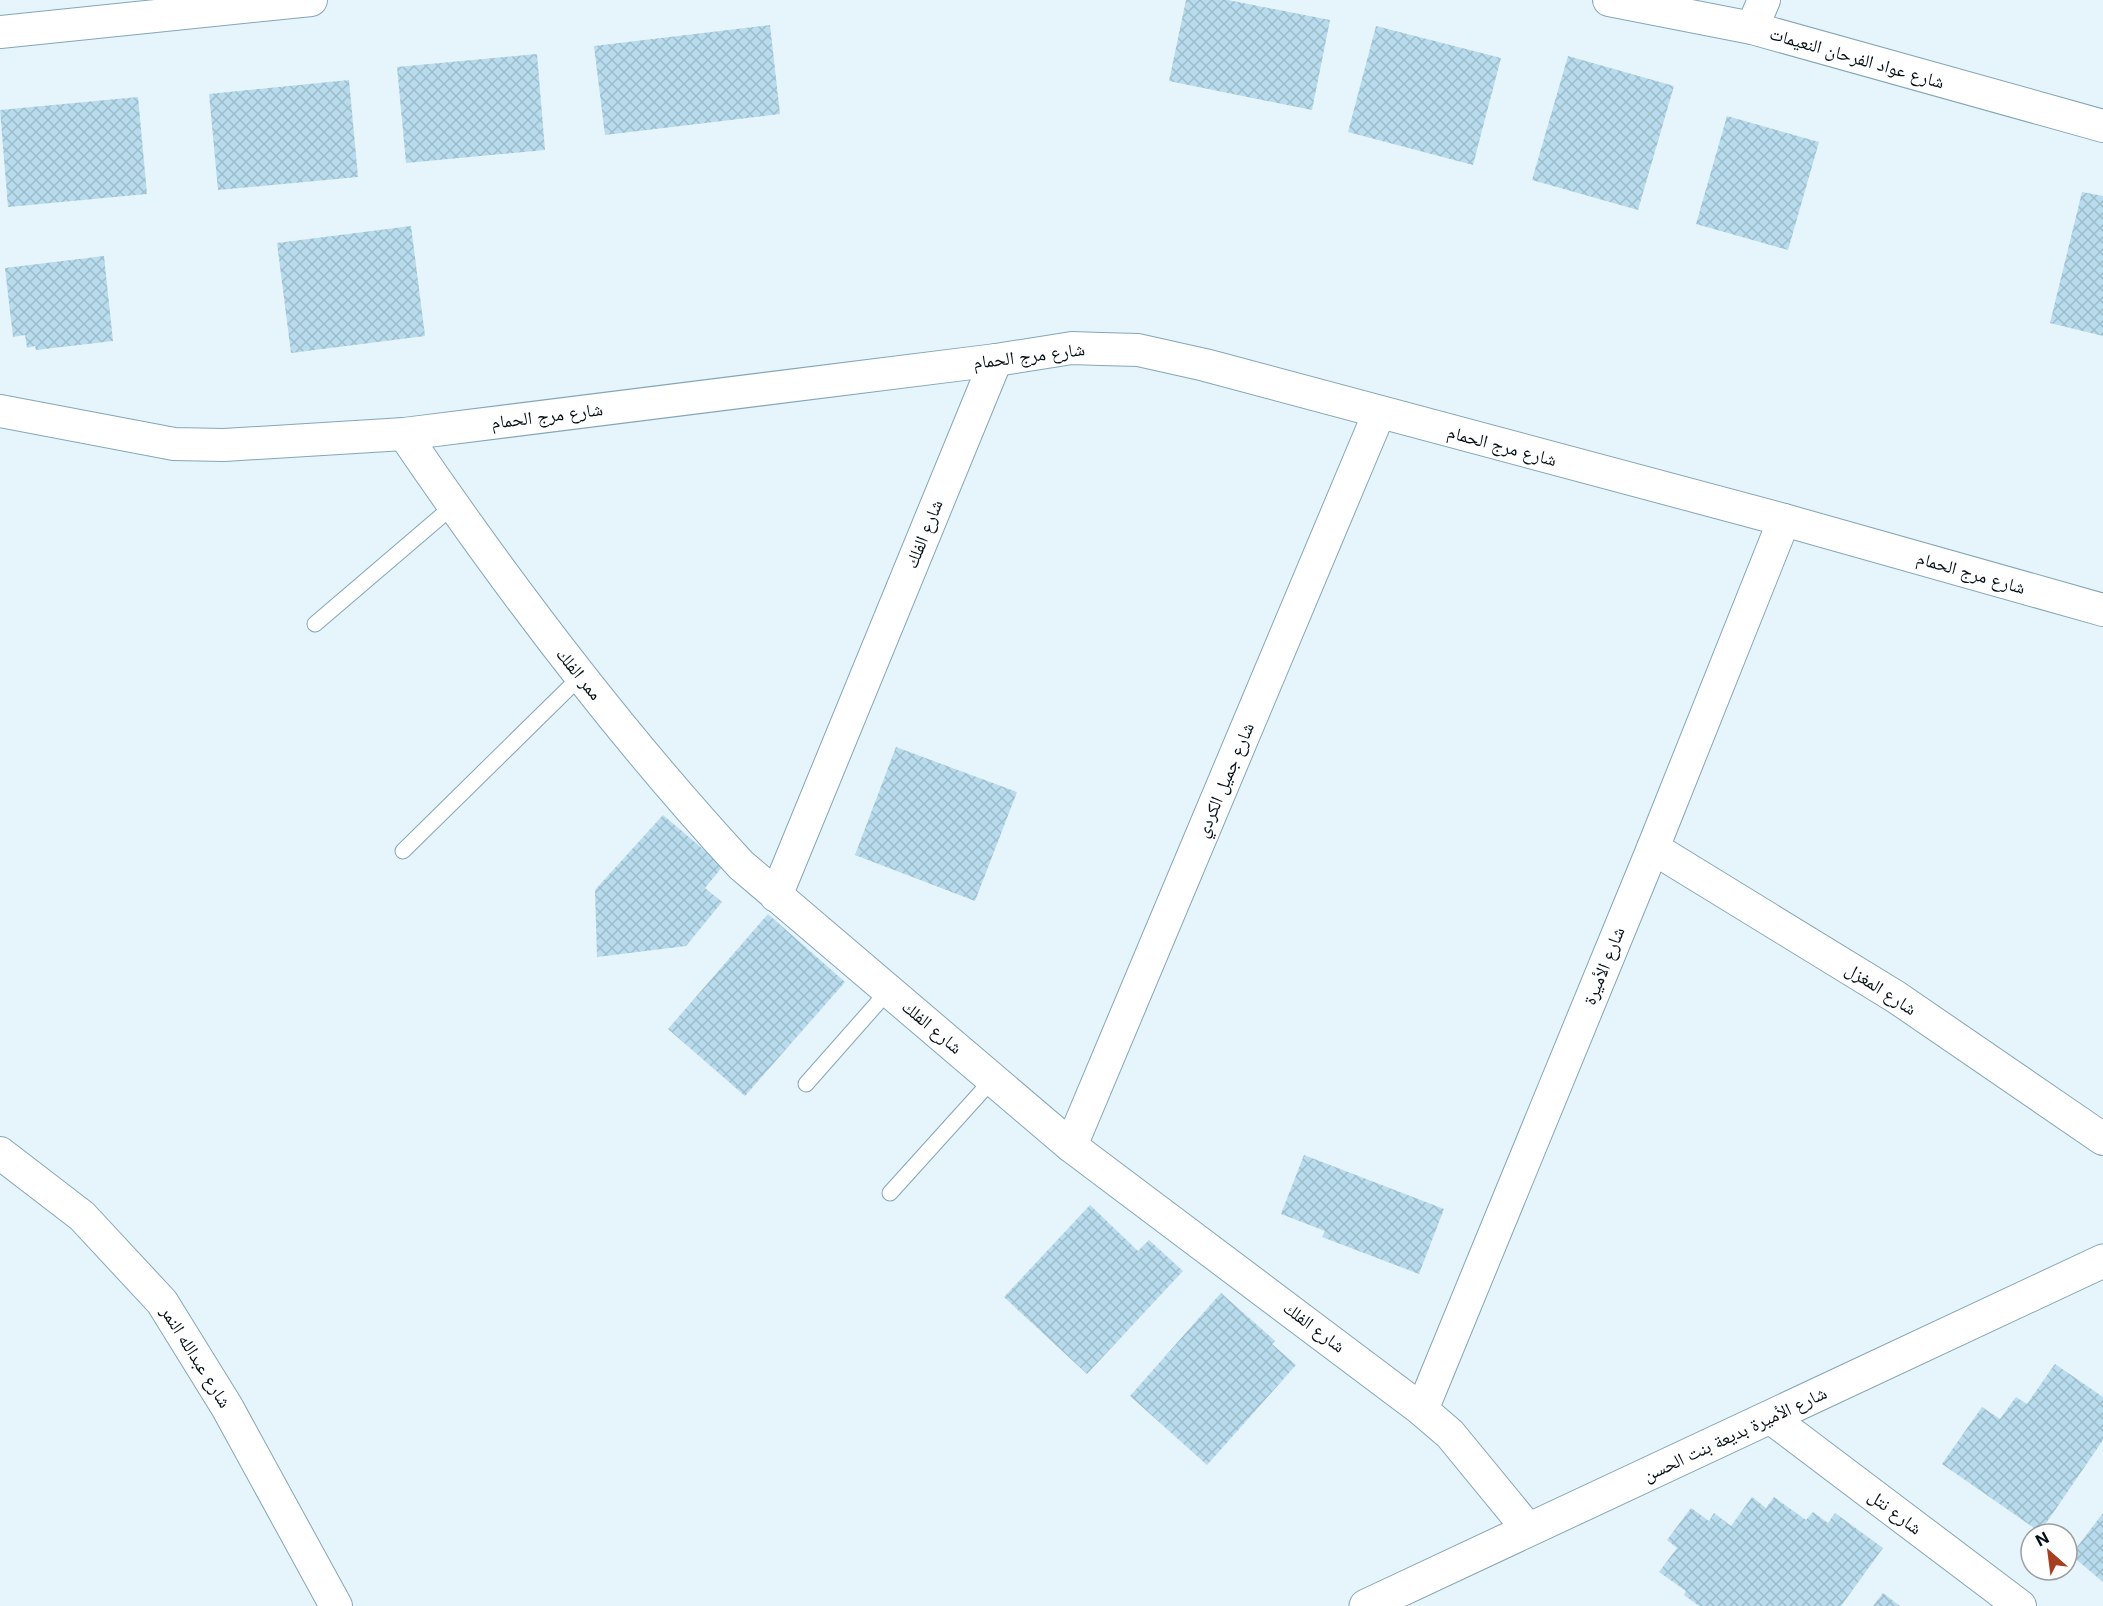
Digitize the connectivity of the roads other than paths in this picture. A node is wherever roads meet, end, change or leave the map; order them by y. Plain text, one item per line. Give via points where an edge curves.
1 (311, 0) edge
2 (1609, 0) edge
3 (1764, 0) edge
4 (1752, 28) junction
5 (0, 32) edge
6 (2103, 126) edge
7 (996, 360) junction
8 (0, 411) edge
9 (1379, 413) junction
10 (404, 434) junction
11 (453, 506) junction
12 (1784, 520) junction
13 (2103, 610) edge
14 (315, 624) dead end
15 (580, 678) junction
16 (1653, 848) junction
17 (403, 851) dead end
18 (776, 896) junction
19 (889, 990) junction
20 (993, 1079) junction
21 (806, 1084) dead end
22 (2103, 1139) edge
23 (1071, 1146) junction
24 (0, 1153) edge
25 (890, 1193) dead end
26 (2103, 1261) edge
27 (1422, 1410) junction
28 (1771, 1418) junction
29 (1528, 1529) junction
30 (336, 1606) edge
31 (1366, 1606) edge
32 (2020, 1606) edge

1 - 5 street
2 - 4 street, شارع عواد الفرحان النعيمات
3 - 4 street
4 - 6 street, شارع عواد الفرحان النعيمات
7 - 9 street, شارع مرج الحمام via 1072,348 1138,350
7 - 10 street, شارع مرج الحمام
7 - 18 street, شارع الفلك
8 - 10 street, شارع مرج الحمام via 174,444 224,446
9 - 12 street, شارع مرج الحمام
9 - 23 street, شارع جميل الكردي
10 - 11 street, ممر الفلك
11 - 14 lane
11 - 15 street, ممر الفلك
12 - 13 street, شارع مرج الحمام
12 - 16 street, شارع الأميرة
15 - 17 lane
15 - 18 street, ممر الفلك via 713,835
16 - 22 street, شارع المغزل via 1896,997
16 - 27 street, شارع الأميرة
18 - 19 street, شارع الفلك
19 - 20 street, شارع الفلك
19 - 21 lane
20 - 23 street, شارع الفلك
20 - 25 lane
23 - 27 street, شارع الفلك
24 - 30 street, شارع عبدالله النمر via 82,1216 162,1302 227,1407
26 - 28 street, شارع الأميرة بديعة بنت الحسن
27 - 29 street, شارع الفلك via 1450,1434
28 - 29 street, شارع الأميرة بديعة بنت الحسن
28 - 32 street, شارع نتل
29 - 31 street, شارع الأميرة بديعة بنت الحسن

